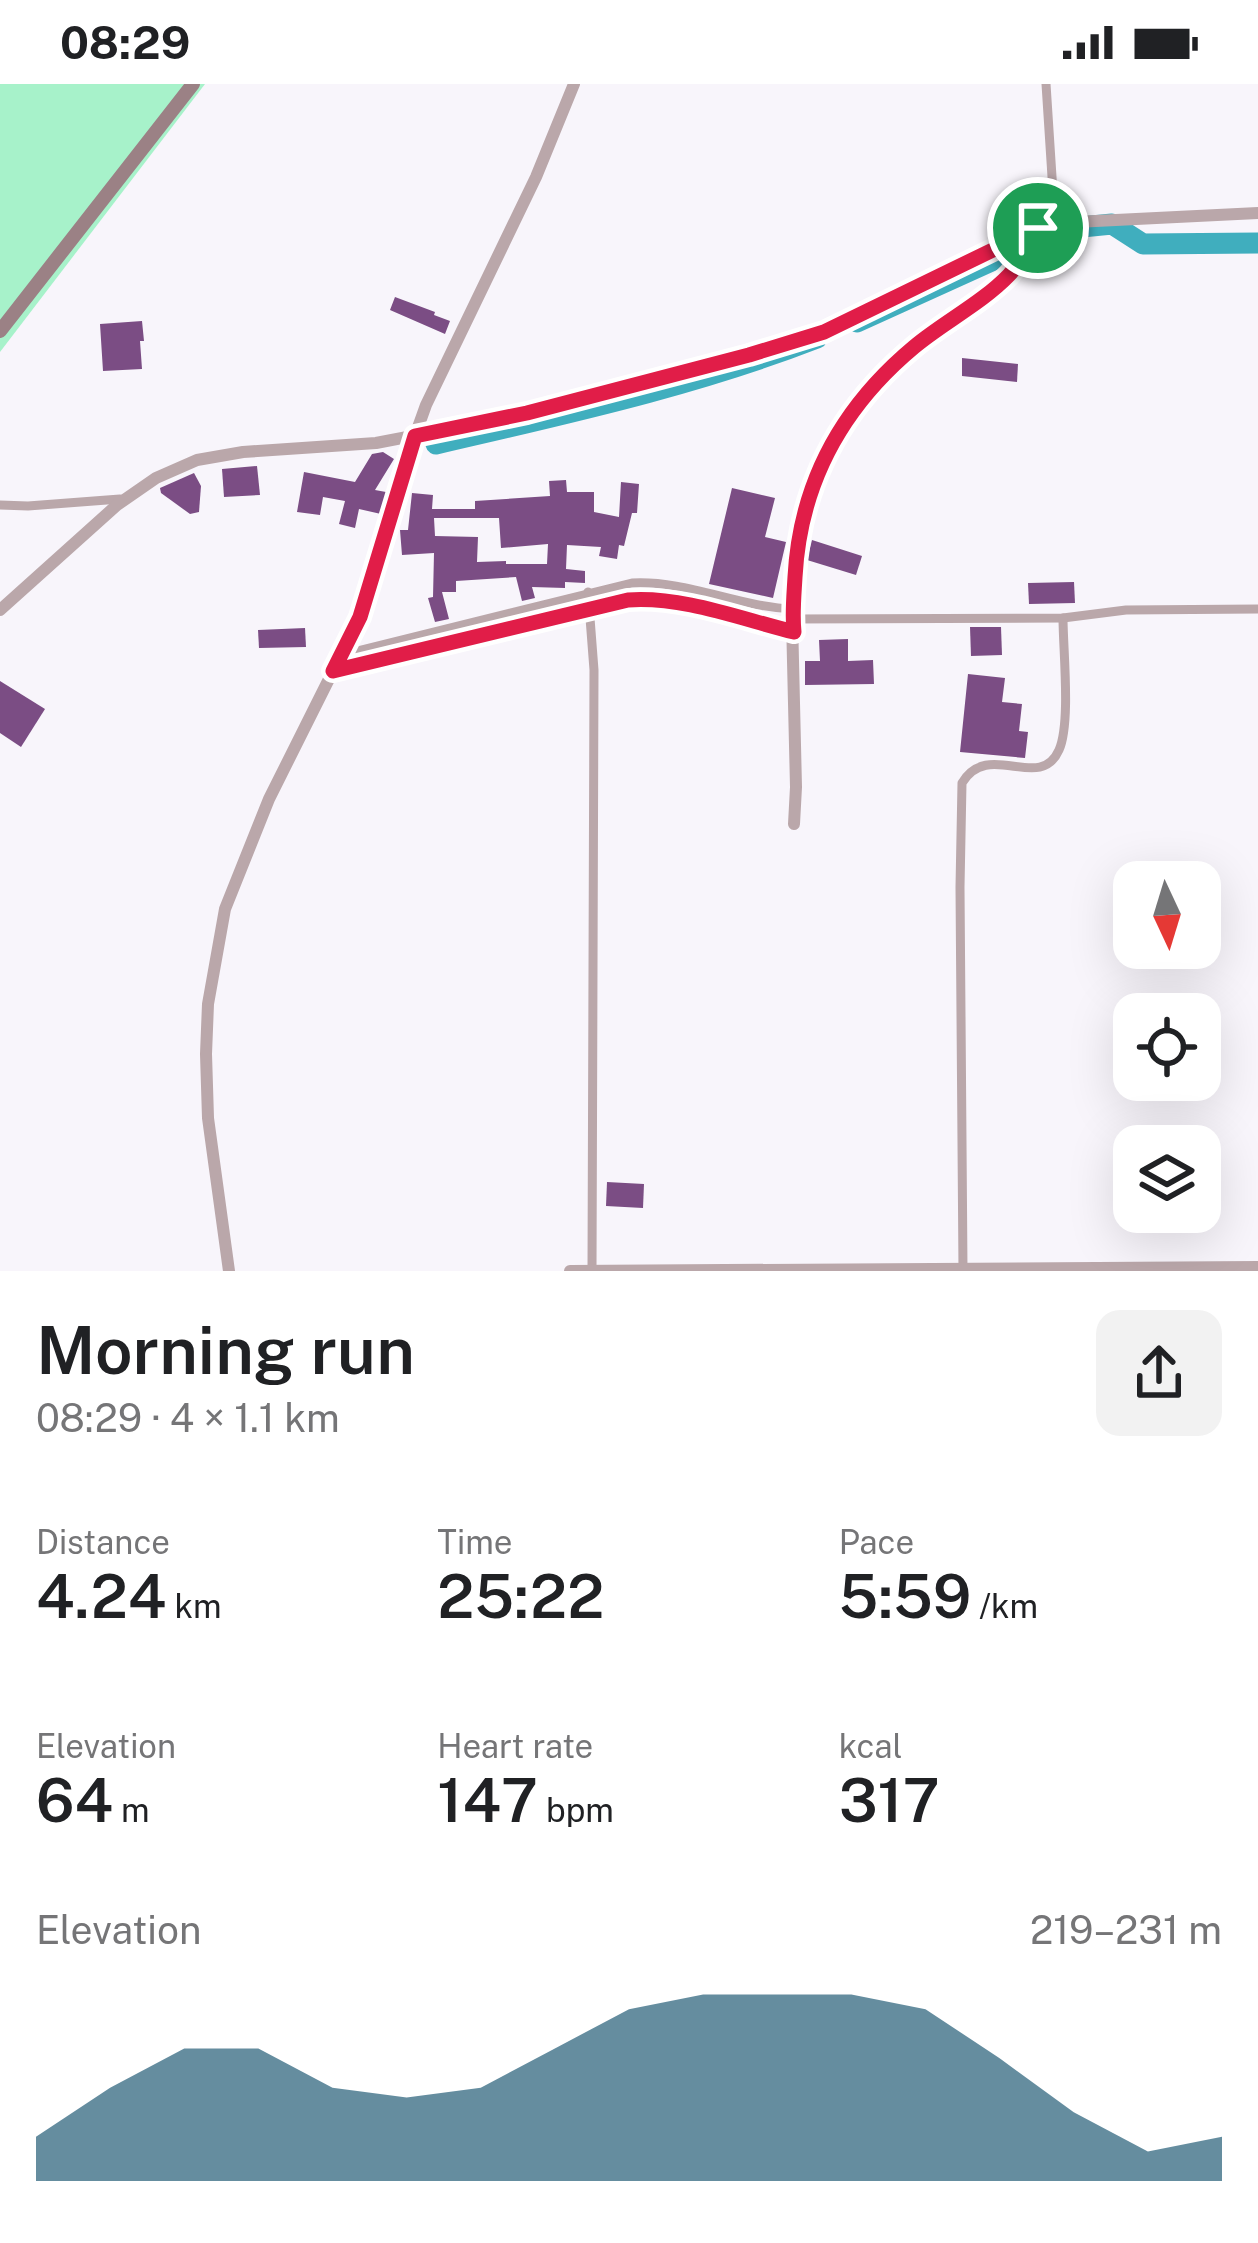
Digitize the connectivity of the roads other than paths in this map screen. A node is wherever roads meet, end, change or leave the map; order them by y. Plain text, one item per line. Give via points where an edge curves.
1 (193, 84) edge
2 (574, 84) edge
3 (1046, 84) edge
4 (1258, 213) edge
5 (1055, 224) junction
6 (1038, 228) junction
7 (0, 331) edge
8 (415, 436) junction
9 (127, 499) junction
10 (0, 505) edge
11 (588, 592) junction
12 (591, 609) junction
13 (1258, 609) edge
14 (0, 610) edge
15 (1063, 618) junction
16 (793, 620) junction
17 (341, 656) junction
18 (333, 671) junction
19 (794, 824) dead end
20 (1258, 1267) edge
21 (963, 1270) edge
22 (229, 1271) edge
23 (569, 1271) edge
24 (592, 1271) edge

1 - 7 main road
2 - 8 street
3 - 5 street
4 - 5 street
5 - 6 street
6 - 8 street via 824,332 550,408
6 - 16 street via 1010,274 903,357 838,434 807,497
8 - 9 street via 197,460
8 - 17 street
9 - 10 street
9 - 14 street
11 - 12 street
11 - 16 street via 657,582 773,608
11 - 17 street
12 - 16 street via 650,599
12 - 18 street
12 - 24 street
13 - 15 street
15 - 16 street
15 - 21 street via 1058,753 1028,769 986,764 962,783
16 - 19 street
17 - 18 street
18 - 22 street via 255,830 214,963 208,1118
20 - 21 street
21 - 24 street
23 - 24 street

